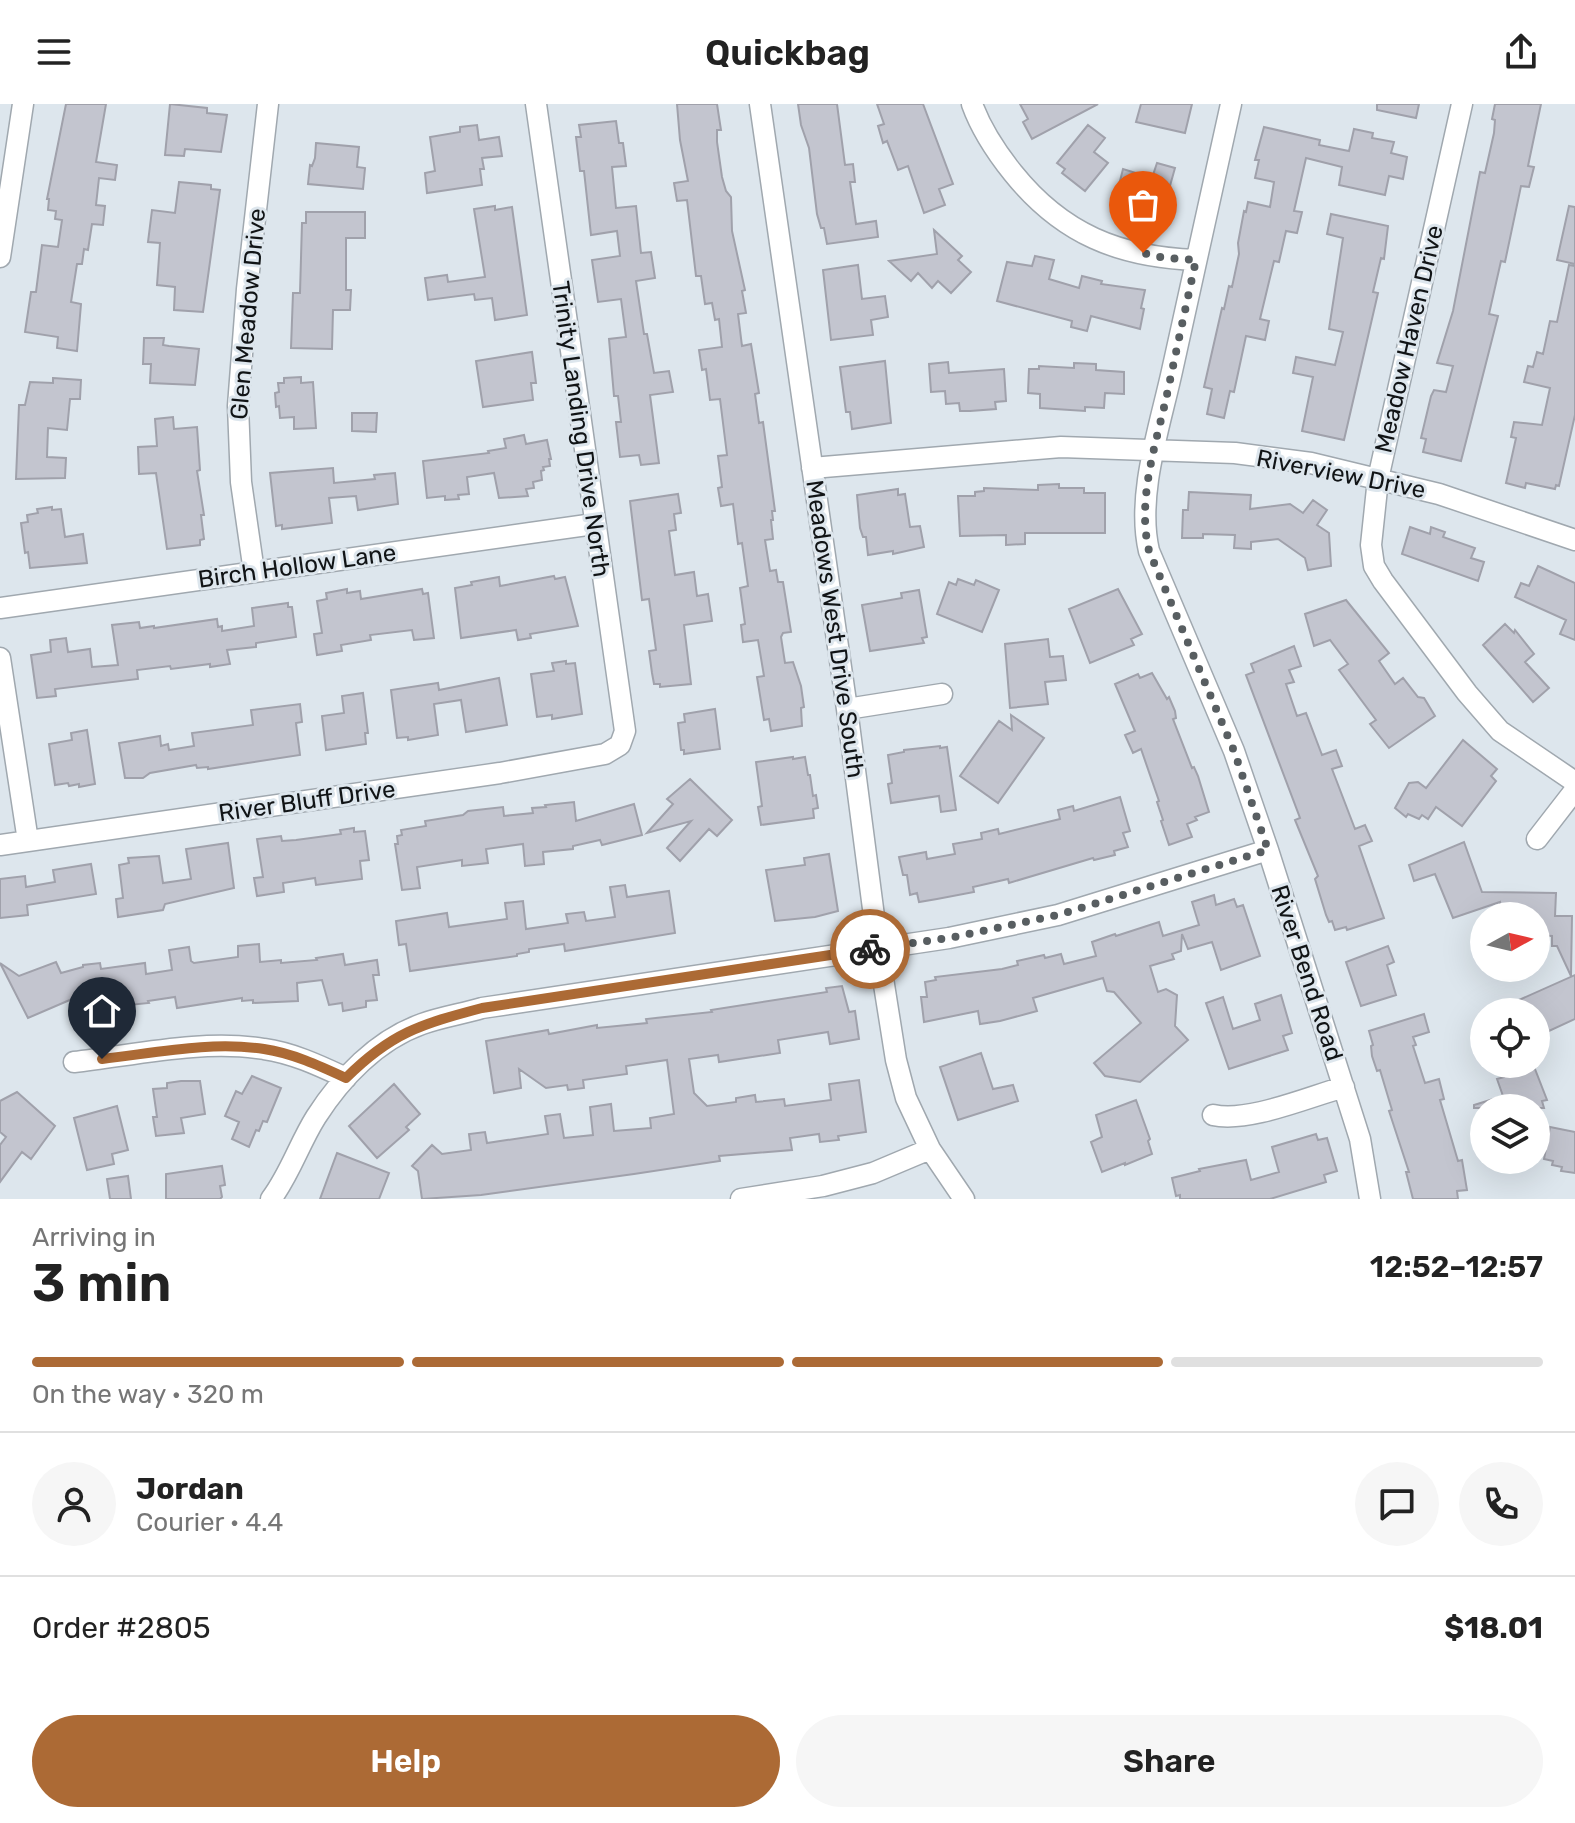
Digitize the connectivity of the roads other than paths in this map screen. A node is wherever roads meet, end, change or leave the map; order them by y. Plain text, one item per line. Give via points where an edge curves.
1 (23, 104) edge
2 (268, 104) edge
3 (536, 104) edge
4 (760, 104) edge
5 (972, 104) edge
6 (1231, 104) edge
7 (1462, 104) edge
8 (0, 257) edge
9 (1196, 260) junction
10 (1155, 451) junction
11 (812, 468) junction
12 (1378, 479) junction
13 (594, 524) junction
14 (1575, 540) edge
15 (254, 572) junction
16 (0, 608) edge
17 (0, 658) edge
18 (942, 694) dead end
19 (847, 709) junction
20 (613, 750) joint
21 (1575, 782) edge
22 (1575, 790) edge
23 (1537, 839) dead end
24 (28, 841) junction
25 (0, 845) edge
26 (1268, 850) junction
27 (878, 947) junction
28 (74, 1062) dead end
29 (346, 1078) junction
30 (1344, 1087) junction
31 (1213, 1115) dead end
32 (930, 1149) junction
33 (271, 1199) edge
34 (741, 1199) edge
35 (964, 1199) edge
36 (1370, 1199) edge

1 - 8 street
2 - 15 street, Glen Meadow Drive via 238,406 241,482
3 - 13 street, Trinity Landing Drive North
4 - 11 street, Meadows West Drive South
5 - 9 street via 1000,157 1053,215 1098,242
6 - 9 street, River Bend Road
7 - 12 street, Meadow Haven Drive
9 - 10 street, River Bend Road
10 - 11 street, Riverview Drive via 1061,447
10 - 12 street, Riverview Drive via 1235,453
10 - 26 street, River Bend Road via 1144,510 1149,551 1234,751
11 - 19 street, Meadows West Drive South
12 - 14 street, Riverview Drive
12 - 21 street, Meadow Haven Drive via 1371,545 1383,581 1500,731
13 - 15 street, Birch Hollow Lane
13 - 20 street, Trinity Landing Drive North via 625,731
15 - 16 street, Birch Hollow Lane
17 - 24 street
18 - 19 street
19 - 27 street, Meadows West Drive South
20 - 24 street, River Bluff Drive via 500,773
22 - 23 street
24 - 25 street, River Bluff Drive
26 - 27 street via 1058,915
26 - 30 street, River Bend Road
27 - 29 street via 482,1008 403,1033
27 - 32 street, Meadows West Drive South via 896,1060 906,1098
28 - 29 street via 218,1046 264,1049
29 - 33 street via 316,1117
30 - 31 street via 1256,1112
30 - 36 street, River Bend Road
32 - 34 street via 873,1173
32 - 35 street, Meadows West Drive South

